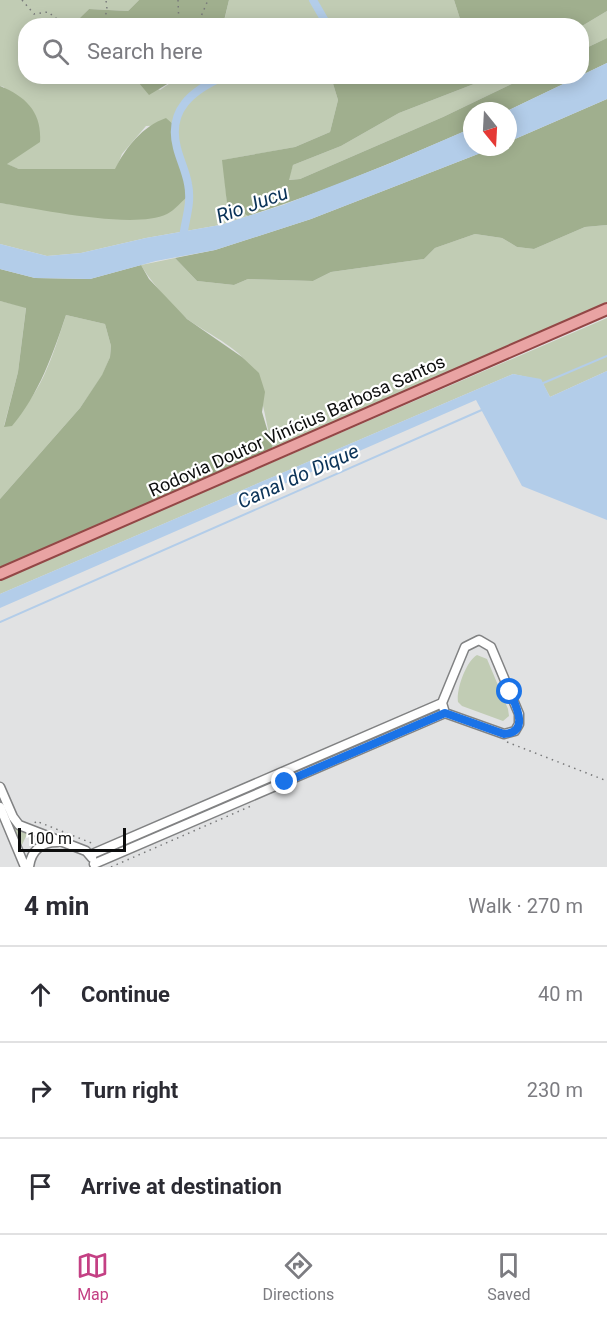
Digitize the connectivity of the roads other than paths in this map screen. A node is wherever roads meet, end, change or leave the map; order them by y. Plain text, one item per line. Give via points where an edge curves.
1 (607, 309) edge
2 (0, 574) edge
3 (442, 703) junction
4 (445, 713) junction
5 (0, 787) edge
6 (0, 807) edge
7 (64, 843) junction
8 (93, 862) edge
9 (27, 867) edge

1 - 2 main road, Rodovia Doutor Vinícius Barbosa Santos
3 - 4 street
3 - 4 street via 465,647 482,641 491,647 520,721 515,731 504,734
3 - 8 street via 110,846
4 - 8 street
5 - 7 street via 15,821
6 - 9 street
7 - 8 street
7 - 9 street via 39,847

